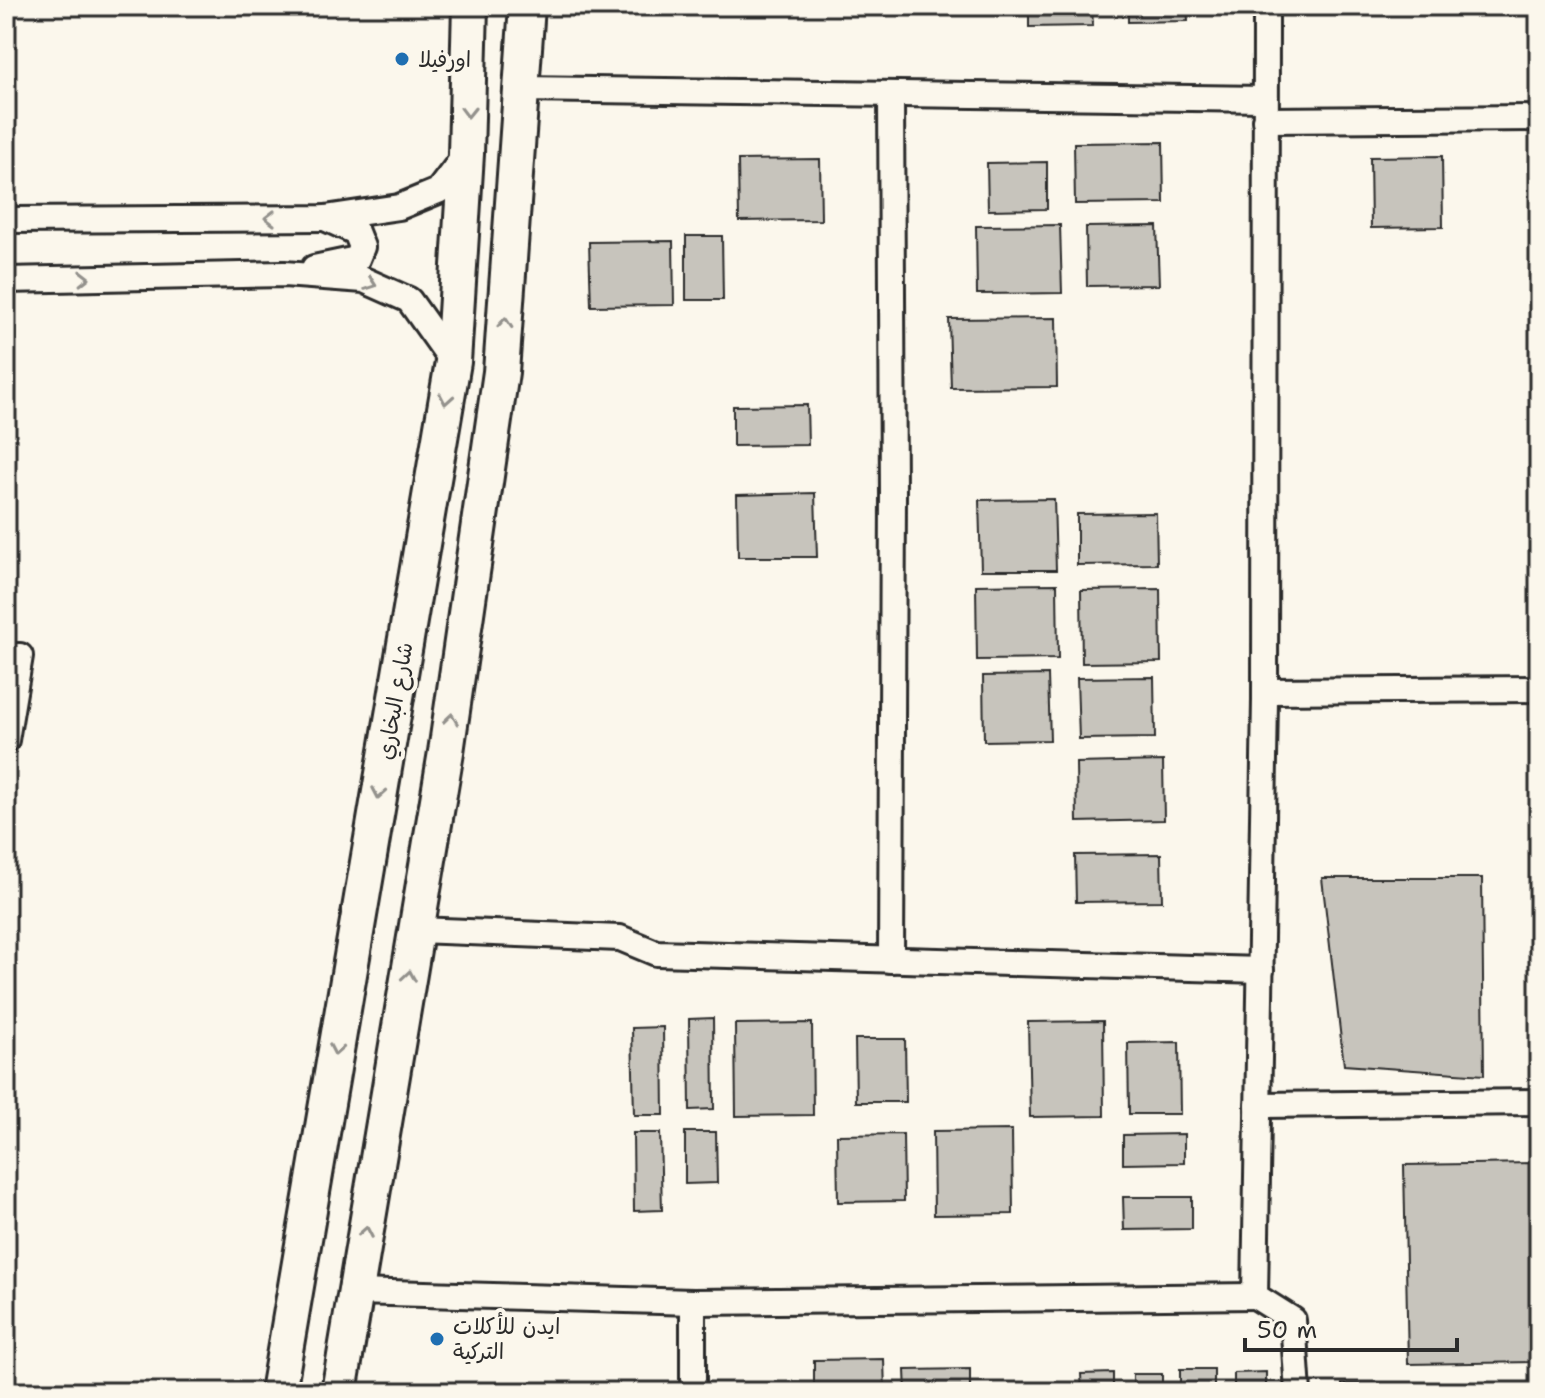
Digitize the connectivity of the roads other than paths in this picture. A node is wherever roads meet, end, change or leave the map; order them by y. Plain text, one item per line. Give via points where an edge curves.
1 (470, 6) edge
2 (527, 6) edge
3 (1266, 6) edge
4 (521, 89) junction
5 (891, 94) junction
6 (1265, 109) junction
7 (1539, 118) edge
8 (466, 154) junction
9 (325, 218) junction
10 (6, 220) edge
11 (284, 274) junction
12 (6, 280) edge
13 (453, 362) junction
14 (6, 656) edge
15 (1539, 689) edge
16 (1265, 691) junction
17 (6, 740) edge
18 (417, 930) junction
19 (891, 960) junction
20 (1261, 970) junction
21 (1539, 1102) edge
22 (1258, 1105) junction
23 (356, 1292) junction
24 (1255, 1296) junction
25 (693, 1302) junction
26 (278, 1392) edge
27 (339, 1392) edge
28 (693, 1392) edge
29 (1298, 1392) edge

1 -> 8 main road, شارع البخاري
2 - 4 main road
3 - 6 street
4 - 5 street
18 -> 4 main road via 501,372
5 - 6 street
5 - 19 street
6 - 7 street
6 - 16 street
8 - 9 street via 438,191 399,207
8 - 13 main road, شارع البخاري
9 -> 10 street
9 - 11 street via 356,232 362,247 357,259
12 -> 11 street
11 -> 13 street via 364,280 409,300
13 -> 26 main road, شارع البخاري
14 - 17 street via 20,656
15 - 16 street
16 - 20 street
18 - 19 street via 620,938 656,953
23 -> 18 main road
19 - 20 street
20 - 22 street
21 - 22 street
22 - 24 street
23 - 25 street
23 - 27 main road
24 - 25 street
24 - 29 street via 1293,1320
25 - 28 street

